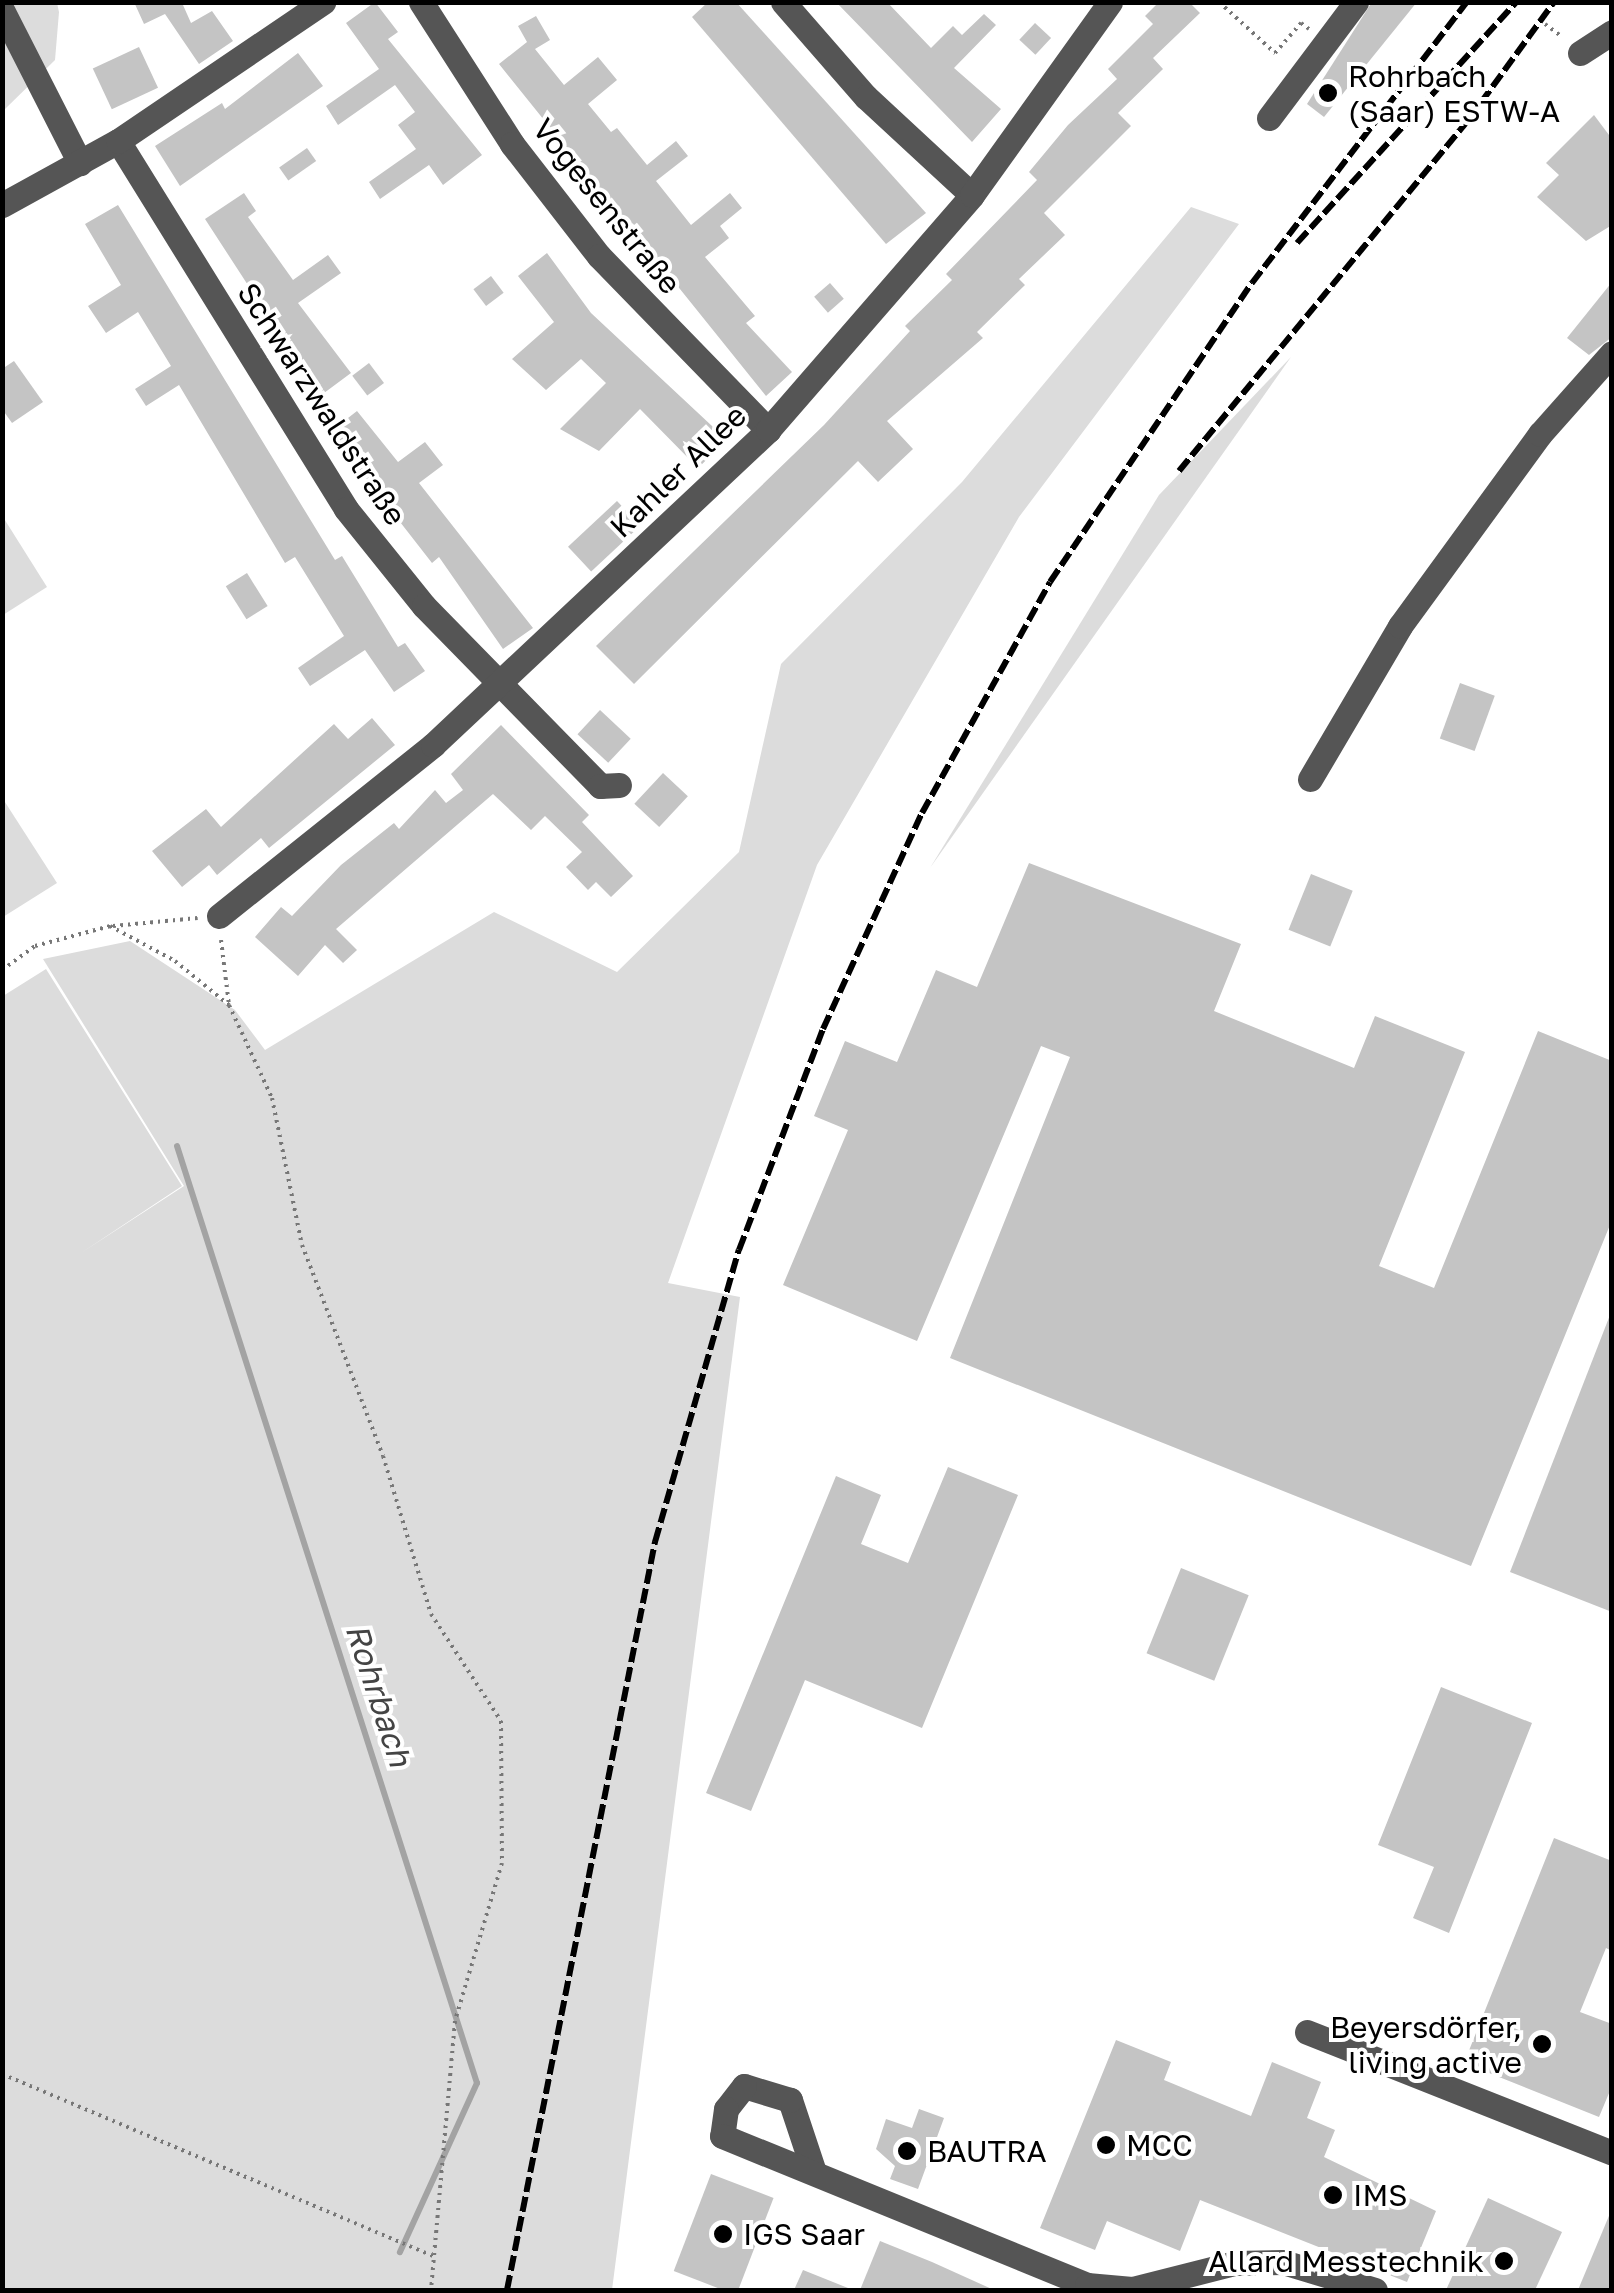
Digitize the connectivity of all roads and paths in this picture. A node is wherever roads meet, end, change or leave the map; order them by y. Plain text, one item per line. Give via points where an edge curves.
1 (323, 2) edge
2 (421, 2) edge
3 (783, 2) edge
4 (1110, 2) edge
5 (1219, 2) edge
6 (1356, 2) edge
7 (2, 10) edge
8 (1545, 24) dead end
9 (1612, 32) edge
10 (1325, 41) junction
11 (1572, 45) joint
12 (1269, 118) dead end
13 (118, 142) junction
14 (80, 163) junction
15 (972, 195) junction
16 (2, 204) edge
17 (1612, 353) edge
18 (768, 430) junction
19 (499, 683) junction
20 (1310, 779) dead end
21 (619, 786) dead end
22 (218, 916) junction
23 (110, 926) junction
24 (2, 970) edge
25 (229, 1005) junction
26 (1306, 2032) dead end
27 (2, 2074) edge
28 (1612, 2154) edge
29 (812, 2169) dead end
30 (436, 2257) junction
31 (432, 2290) edge
32 (1375, 2290) edge

1 - 13 street
2 - 18 street, Vogesenstraße via 512,144 599,256
3 - 15 street via 866,97
4 - 15 street, Kahler Allee
5 - 10 path via 1275,53 1301,23
6 - 10 street
7 - 14 street
8 - 11 path
9 - 11 street
10 - 12 street
13 - 14 street
13 - 19 street, Schwarzwaldstraße via 346,509
14 - 16 street
15 - 18 street, Kahler Allee
17 - 20 street via 1540,434 1400,626
18 - 19 street, Kahler Allee
19 - 21 street, Schwarzwaldstraße via 600,786
19 - 22 street, Kahler Allee via 366,804
22 - 23 path
22 - 25 path
23 - 24 path via 35,946
23 - 25 path via 175,960
25 - 30 path via 272,1098 302,1245 382,1456 431,1614 501,1721 502,1863 455,2022
26 - 28 street
27 - 30 path
29 - 32 street via 1087,2285 1132,2290 1235,2264 1283,2262
30 - 31 path

